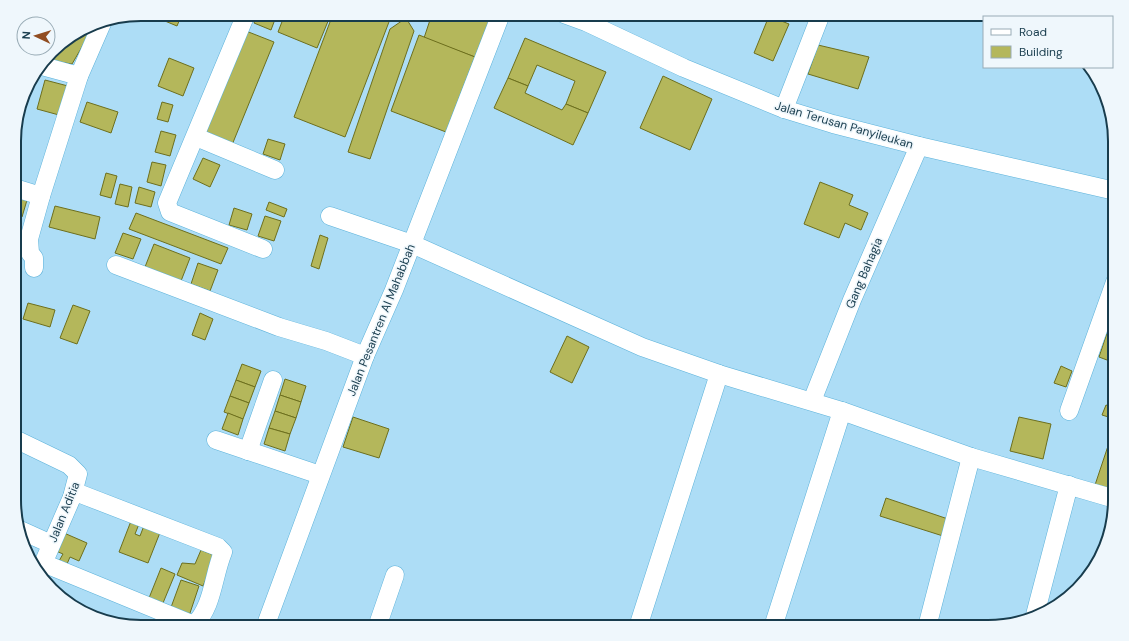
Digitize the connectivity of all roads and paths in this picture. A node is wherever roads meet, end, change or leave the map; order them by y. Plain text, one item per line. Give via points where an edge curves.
1 (243, 21) edge
2 (498, 21) edge
3 (594, 21) edge
4 (818, 21) edge
5 (100, 28) edge
6 (47, 67) edge
7 (79, 76) junction
8 (784, 109) junction
9 (196, 137) junction
10 (919, 146) junction
11 (275, 170) dead end
12 (1108, 189) edge
13 (21, 190) edge
14 (41, 196) junction
15 (330, 216) dead end
16 (412, 244) junction
17 (263, 249) dead end
18 (116, 265) dead end
19 (34, 268) dead end
20 (1108, 302) edge
21 (365, 356) junction
22 (720, 374) junction
23 (273, 380) dead end
24 (812, 401) junction
25 (842, 411) junction
26 (1069, 411) dead end
27 (216, 440) dead end
28 (21, 442) edge
29 (248, 450) junction
30 (971, 457) junction
31 (320, 475) junction
32 (1069, 485) junction
33 (72, 496) junction
34 (1108, 497) edge
35 (25, 532) edge
36 (51, 544) junction
37 (41, 568) edge
38 (42, 568) edge
39 (395, 575) dead end
40 (1036, 610) edge
41 (178, 620) edge
42 (199, 620) edge
43 (268, 620) edge
44 (379, 620) edge
45 (640, 620) edge
46 (775, 620) edge
47 (929, 620) edge

1 - 9 street
2 - 16 street, Jalan Pesantren Al Mahabbah
3 - 8 street, Jalan Terusan Panyileukan via 684,68
4 - 8 street
5 - 7 street
6 - 7 street
7 - 14 street
8 - 10 street, Jalan Terusan Panyileukan
9 - 11 street
9 - 17 street via 167,203 170,212
10 - 12 street, Jalan Terusan Panyileukan
10 - 24 street, Gang Bahagia via 852,300
13 - 14 street
14 - 19 street via 29,239
15 - 16 street
16 - 21 street, Jalan Pesantren Al Mahabbah
16 - 22 street via 642,347
18 - 21 street via 254,318
20 - 26 street
21 - 31 street, Jalan Pesantren Al Mahabbah
22 - 24 street
22 - 45 street
23 - 29 street
24 - 25 street
25 - 30 street
25 - 46 street
27 - 29 street
28 - 33 street, Jalan Aditia via 77,471 78,480
29 - 31 street
30 - 32 street
30 - 47 street
31 - 43 street, Jalan Pesantren Al Mahabbah
32 - 34 street
32 - 40 street
33 - 36 street, Jalan Aditia
33 - 42 street via 78,493 218,547 223,552 206,612
35 - 36 street
36 - 37 street, Jalan Aditia
38 - 41 street
39 - 44 street

